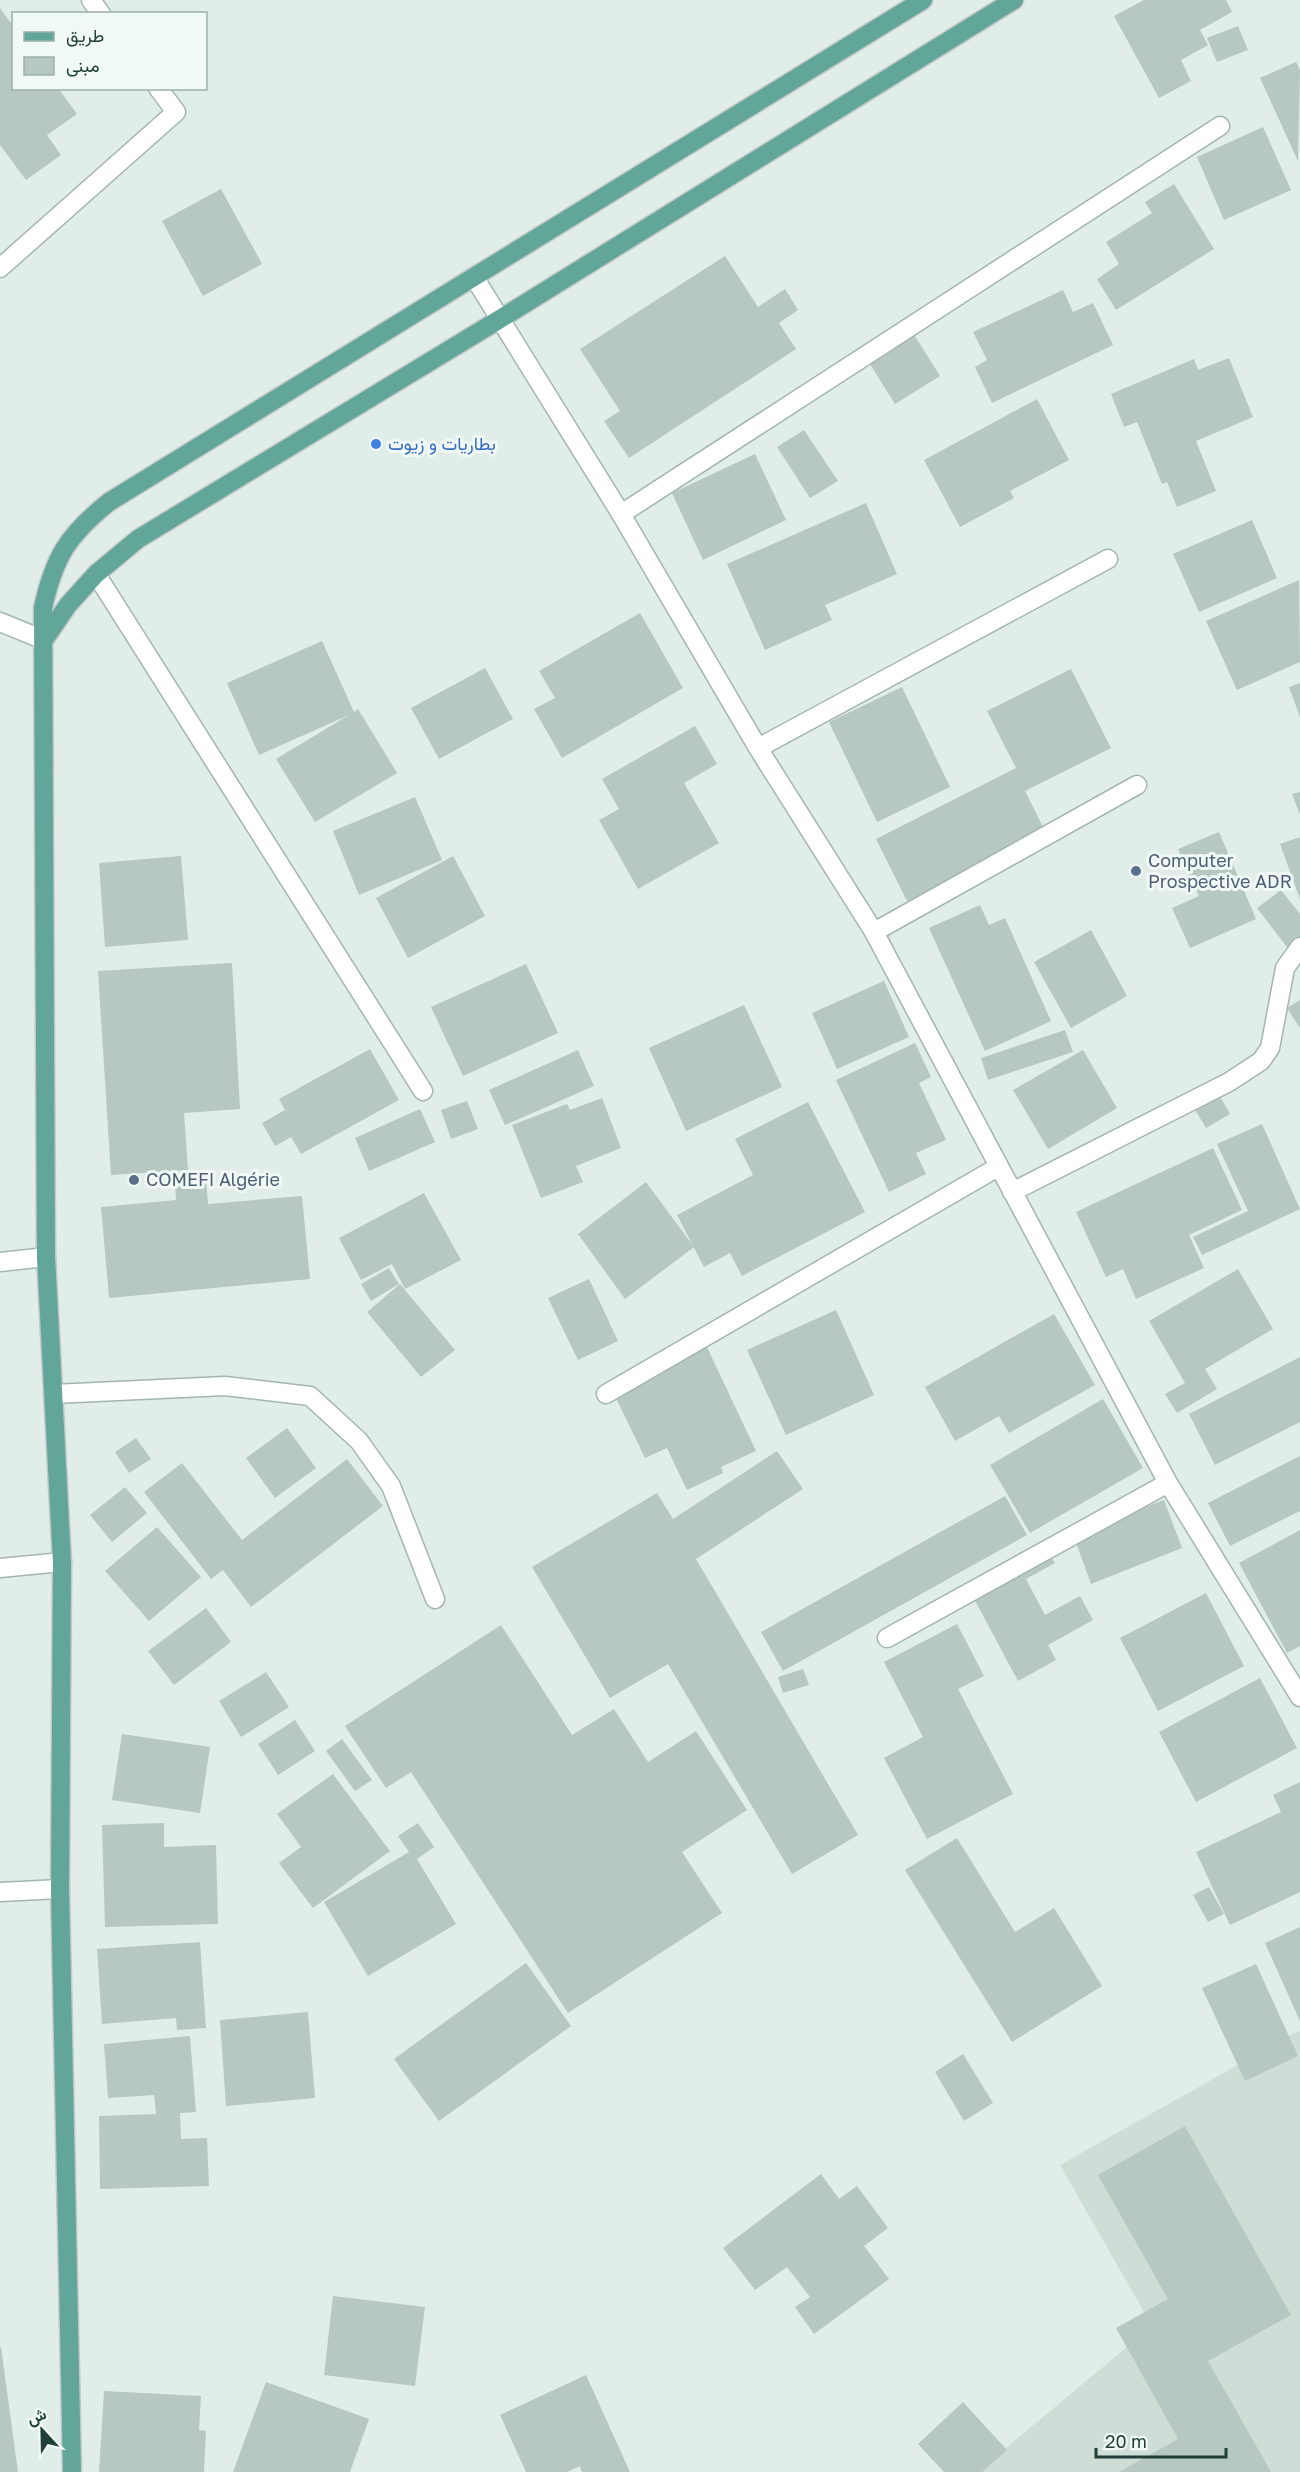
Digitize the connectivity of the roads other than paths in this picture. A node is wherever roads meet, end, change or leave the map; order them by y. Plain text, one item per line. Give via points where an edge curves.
1 (923, 0) edge
2 (1014, 0) edge
3 (160, 90) edge
4 (1220, 126) dead end
5 (0, 268) edge
6 (474, 277) junction
7 (500, 319) junction
8 (621, 514) junction
9 (1108, 559) dead end
10 (96, 574) junction
11 (0, 622) edge
12 (44, 640) junction
13 (758, 748) junction
14 (1137, 785) dead end
15 (874, 932) junction
16 (1300, 947) edge
17 (423, 1091) dead end
18 (998, 1167) junction
19 (1012, 1192) junction
20 (46, 1257) junction
21 (0, 1262) edge
22 (53, 1394) junction
23 (606, 1394) dead end
24 (1168, 1483) junction
25 (62, 1562) junction
26 (0, 1568) edge
27 (435, 1599) dead end
28 (887, 1638) dead end
29 (1300, 1697) edge
30 (60, 1889) junction
31 (0, 1892) edge
32 (72, 2472) edge

1 - 6 main road
2 - 7 main road
3 - 5 street via 176,112
4 - 8 street
6 - 7 street
6 - 12 main road via 109,502 83,523 63,548 50,577 43,608
7 - 8 street
7 - 10 main road via 138,539
8 - 13 street
9 - 13 street
10 - 12 main road
10 - 17 street
11 - 12 street
12 - 20 main road
13 - 15 street
14 - 15 street
15 - 18 street
16 - 19 street via 1285,968 1270,1048 1261,1061 1230,1082
18 - 19 street
18 - 23 street
19 - 24 street
20 - 21 street
20 - 22 main road
22 - 25 main road
22 - 27 street via 225,1386 310,1396 358,1441 391,1486
24 - 28 street
24 - 29 street
25 - 26 street
25 - 30 main road
30 - 31 street
30 - 32 main road

